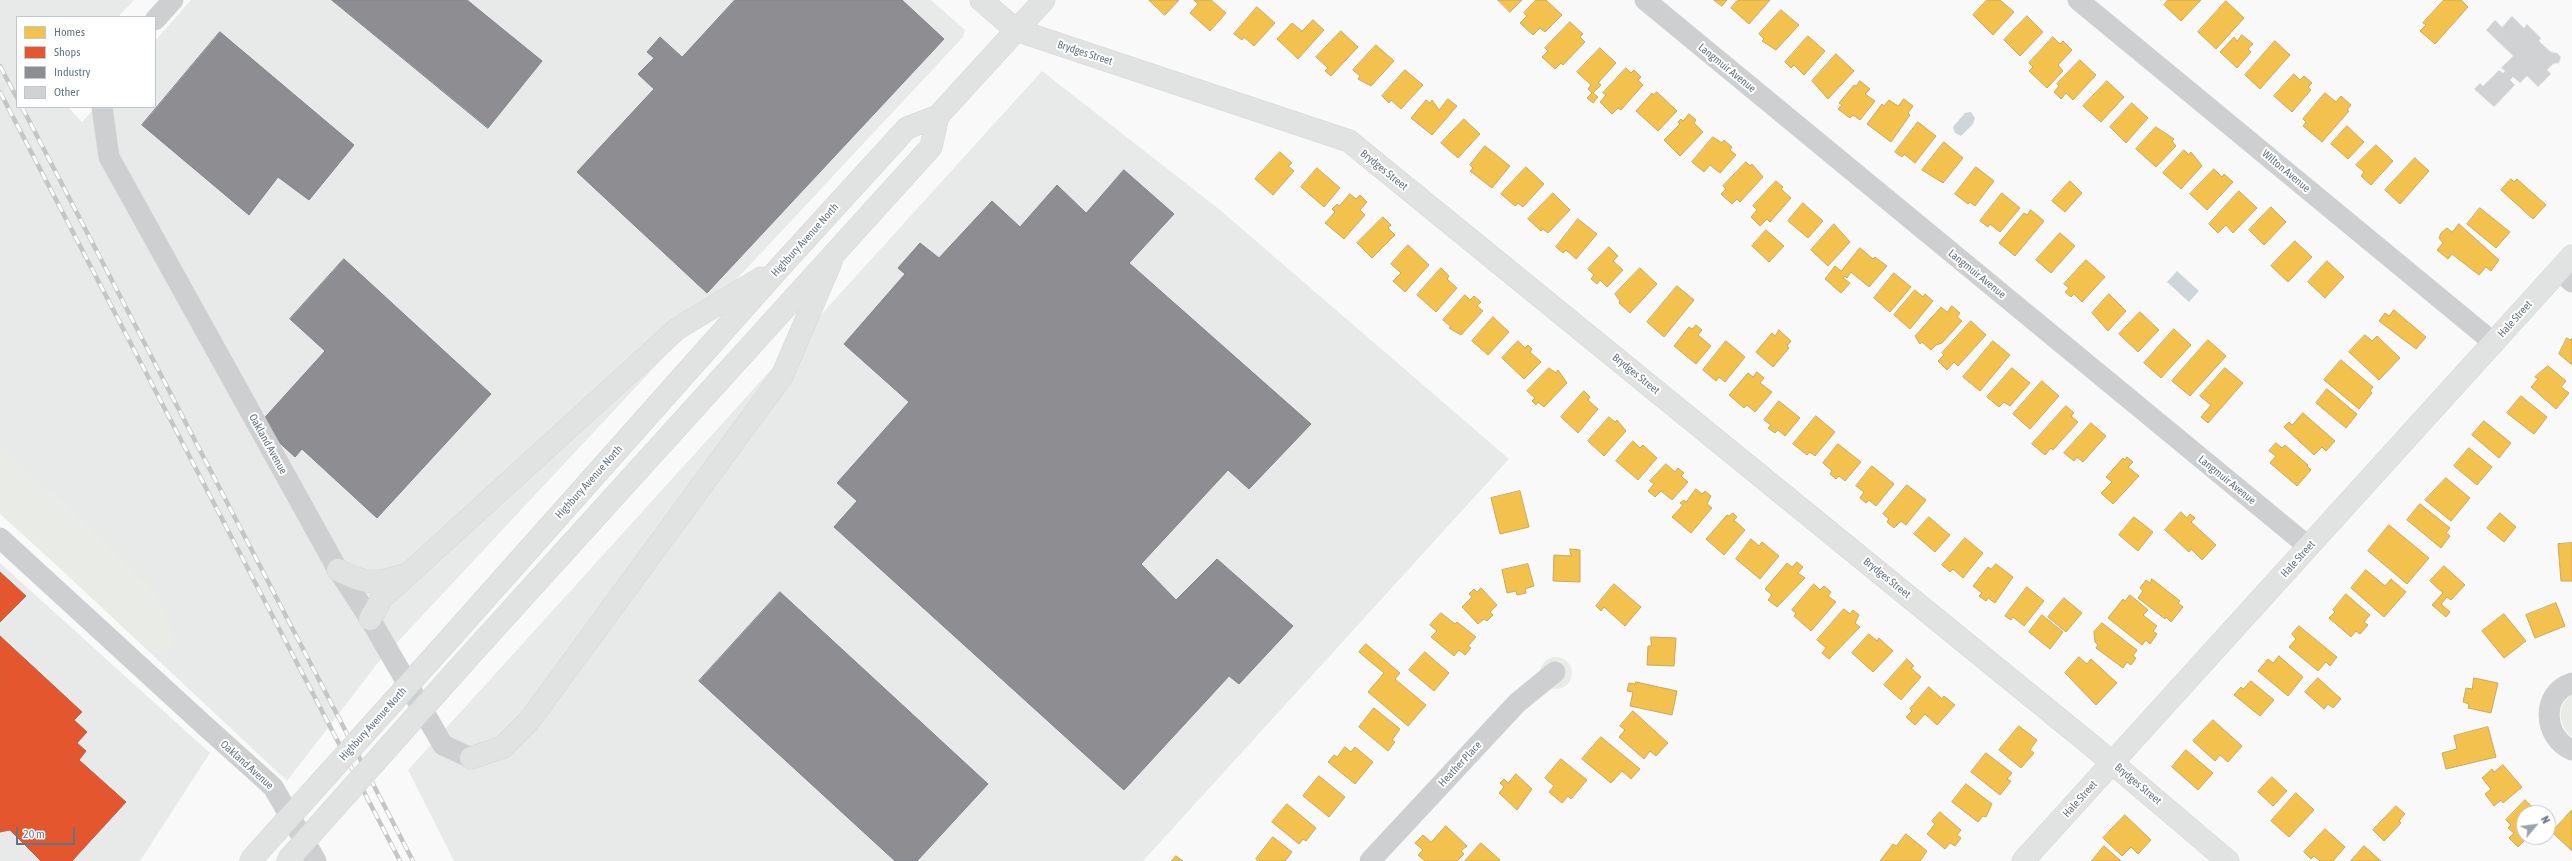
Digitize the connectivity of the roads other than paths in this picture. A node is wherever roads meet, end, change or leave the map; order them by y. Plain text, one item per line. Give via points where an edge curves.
1 (173, 0) edge
2 (981, 0) edge
3 (1044, 0) edge
4 (1645, 0) edge
5 (2078, 0) edge
6 (156, 19) edge
7 (1016, 30) junction
8 (102, 108) edge
9 (938, 116) junction
10 (837, 247) junction
11 (781, 266) junction
12 (2568, 269) edge
13 (2494, 343) junction
14 (0, 538) edge
15 (2309, 547) junction
16 (338, 570) junction
17 (409, 574) junction
18 (370, 620) junction
19 (1555, 672) dead end
20 (2572, 682) edge
21 (2572, 750) edge
22 (471, 758) joint
23 (2113, 763) junction
24 (250, 861) edge
25 (287, 861) edge
26 (316, 861) edge
27 (1370, 861) edge
28 (2023, 861) edge
29 (2228, 861) edge

1 - 6 street
2 - 7 main road, Brydges Street
3 - 7 main road, Highbury Avenue North
4 - 15 street, Langmuir Avenue
5 - 13 street, Wilton Avenue
7 - 9 main road, Highbury Avenue North
7 - 23 main road, Brydges Street via 1349,141
8 - 16 street, Oakland Avenue via 109,157
9 - 10 main road, Highbury Avenue North via 931,147
9 - 11 main road, Highbury Avenue North via 907,128
10 - 22 main road via 782,376 529,721 503,748
10 - 25 main road, Highbury Avenue North, bridge
11 - 17 main road via 677,329
11 - 24 main road, Highbury Avenue North, bridge
12 - 13 main road, Hale Street
13 - 15 main road, Hale Street
14 - 26 street, Oakland Avenue via 273,787
15 - 23 main road, Hale Street
16 - 17 main road via 358,580 378,583
16 - 18 street, Oakland Avenue
17 - 18 main road via 382,598
18 - 22 street, Oakland Avenue via 443,745
19 - 27 street, Heather Place via 1517,703
20 - 21 street via 2558,691 2549,712 2553,734 2560,743
23 - 28 main road, Hale Street
23 - 29 main road, Brydges Street

